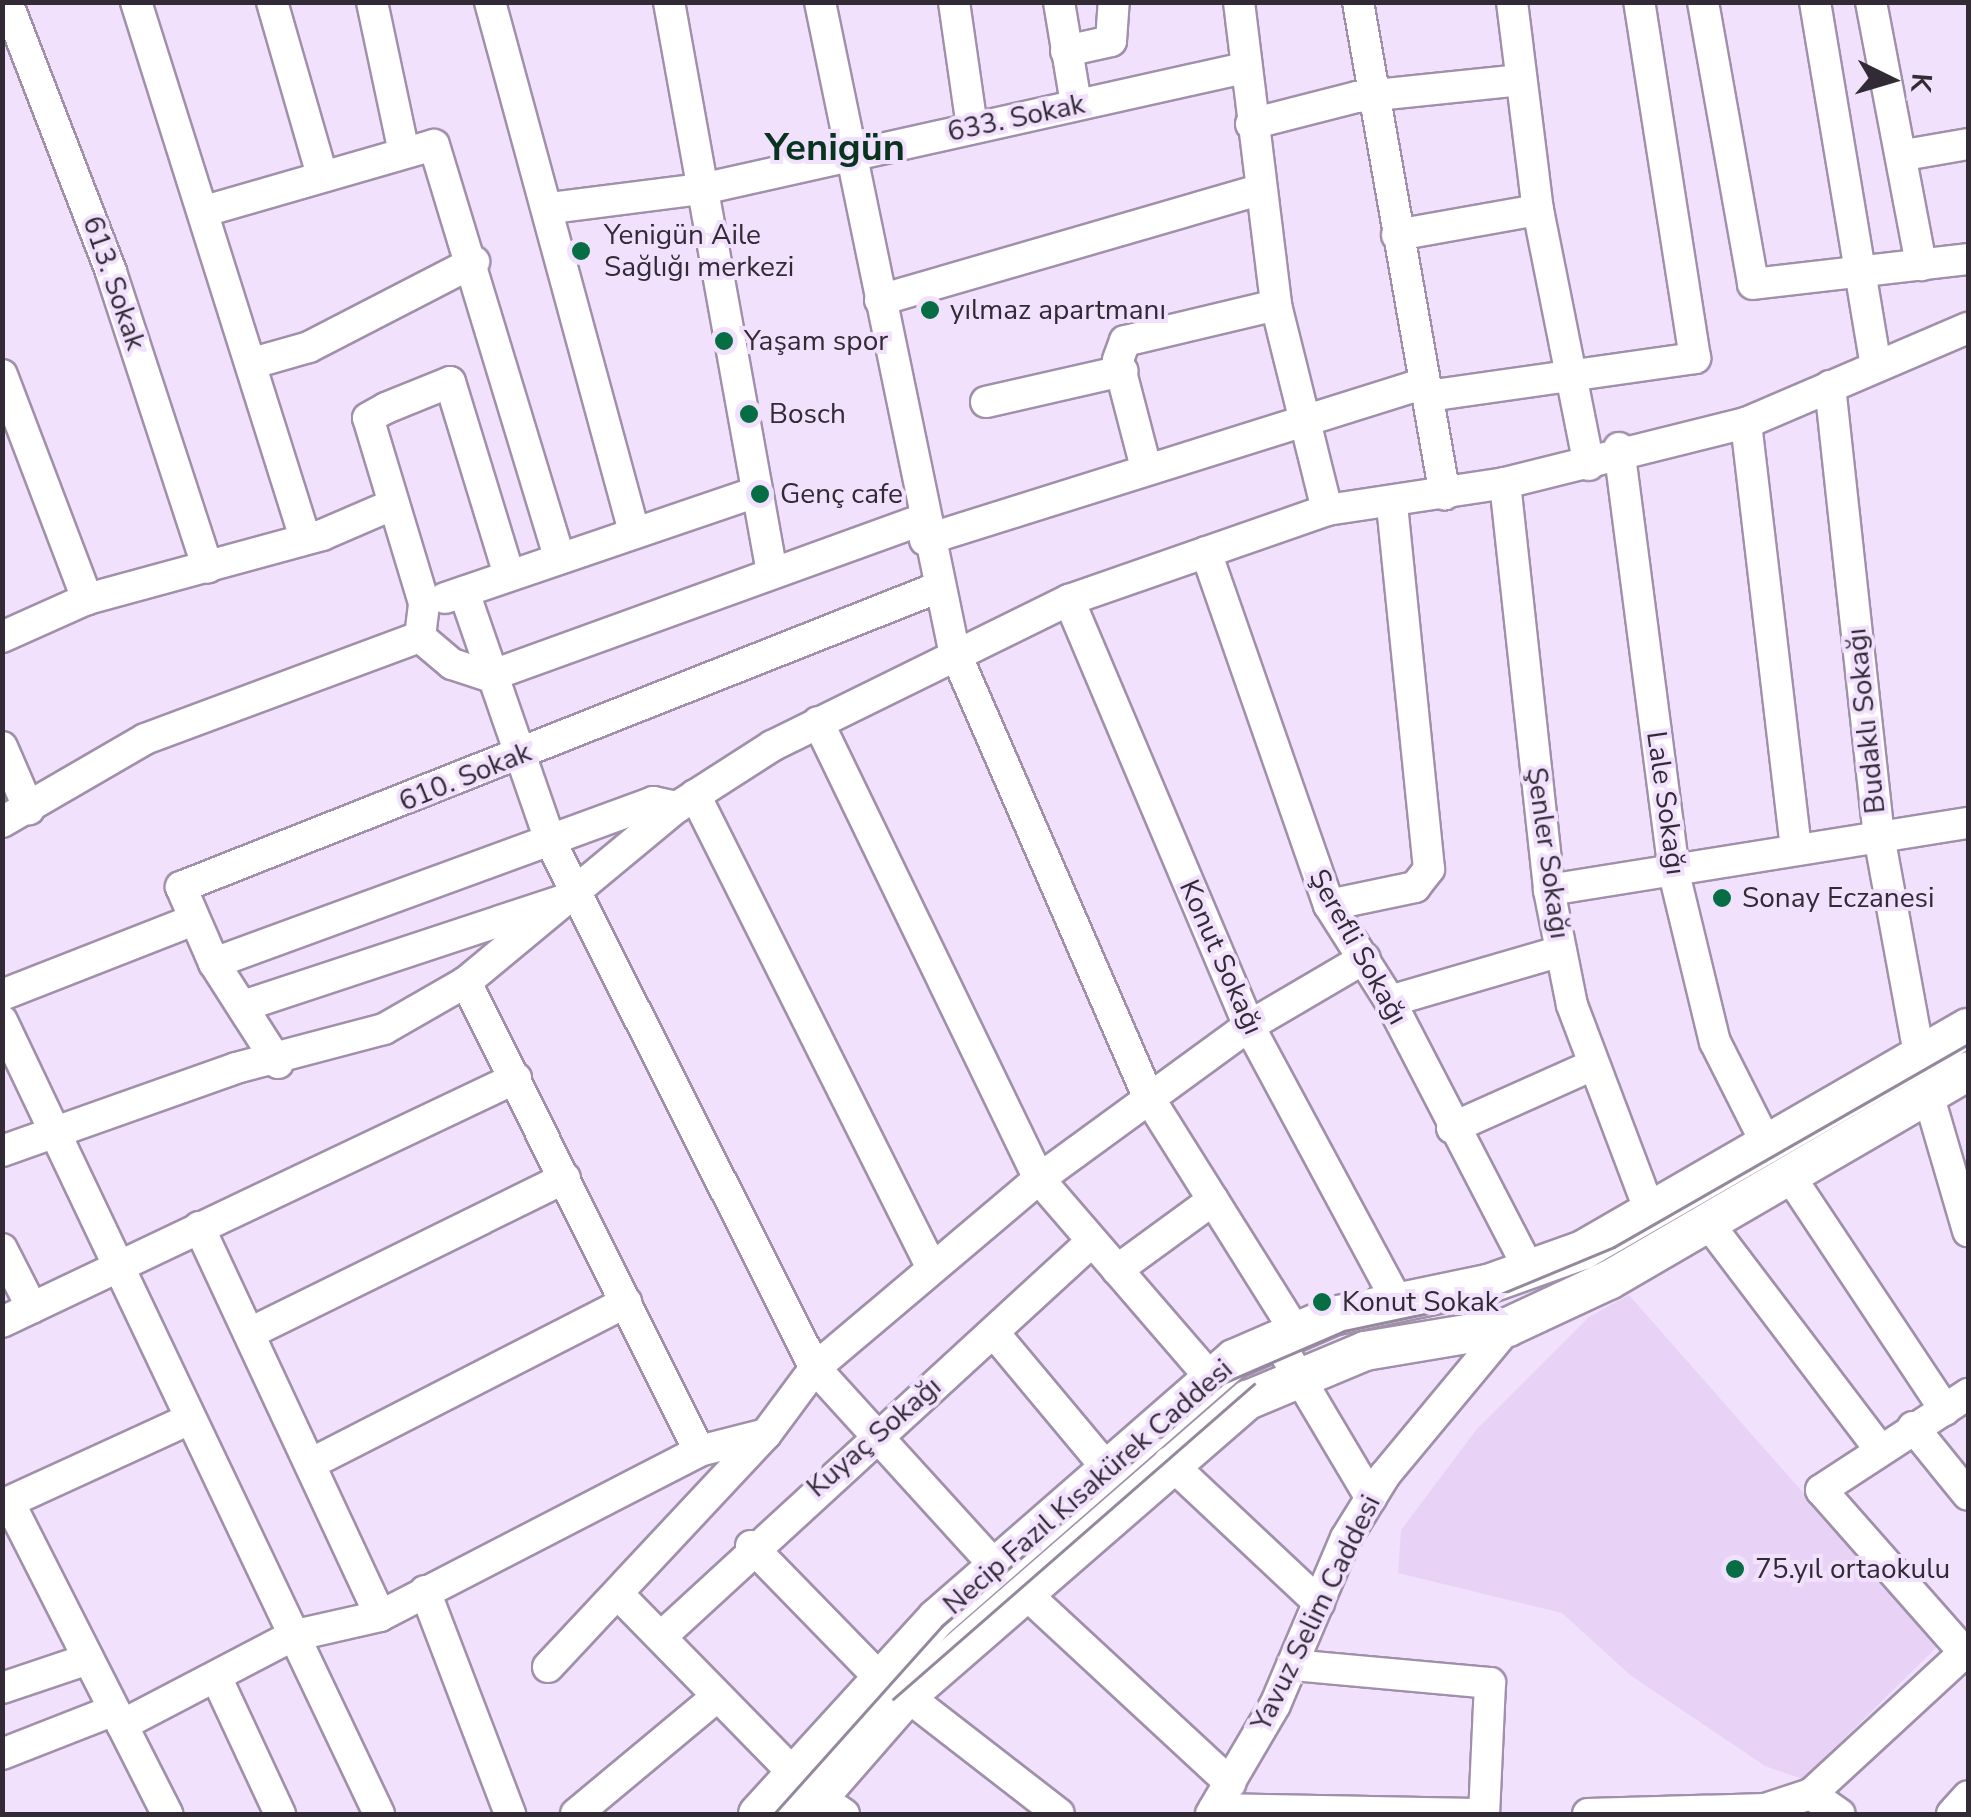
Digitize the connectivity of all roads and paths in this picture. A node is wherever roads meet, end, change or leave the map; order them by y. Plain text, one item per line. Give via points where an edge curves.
1 (7, 2) edge
2 (136, 2) edge
3 (272, 2) edge
4 (372, 2) edge
5 (490, 2) edge
6 (670, 2) edge
7 (820, 2) edge
8 (954, 2) edge
9 (1059, 2) edge
10 (1114, 2) edge
11 (1239, 2) edge
12 (1358, 2) edge
13 (1512, 2) edge
14 (1639, 2) edge
15 (1703, 2) edge
16 (1814, 2) edge
17 (1871, 2) edge
18 (1066, 51) junction
19 (1244, 68) junction
20 (1521, 80) junction
21 (1371, 98) junction
22 (1076, 104) junction
23 (1251, 124) junction
24 (972, 128) junction
25 (1968, 144) edge
26 (403, 148) junction
27 (851, 154) junction
28 (1905, 155) junction
29 (321, 172) junction
30 (702, 189) junction
31 (1259, 190) junction
32 (552, 208) junction
33 (1538, 210) junction
34 (205, 211) junction
35 (1397, 235) junction
36 (1968, 259) edge
37 (474, 262) junction
38 (1921, 265) junction
39 (1860, 271) junction
40 (880, 300) junction
41 (1276, 305) junction
42 (1968, 328) edge
43 (253, 363) junction
44 (1876, 365) junction
45 (1122, 371) junction
46 (2, 374) edge
47 (1570, 378) junction
48 (1830, 386) junction
49 (1426, 390) junction
50 (986, 402) dead end
51 (1304, 416) junction
52 (1746, 422) junction
53 (1619, 448) junction
54 (1145, 464) junction
55 (1589, 465) junction
56 (1505, 484) junction
57 (754, 493) junction
58 (1445, 494) junction
59 (394, 504) junction
60 (1392, 507) junction
61 (1328, 510) junction
62 (634, 528) junction
63 (923, 530) junction
64 (305, 538) junction
65 (1206, 552) junction
66 (559, 556) junction
67 (771, 567) junction
68 (208, 568) junction
69 (510, 575) junction
70 (934, 589) junction
71 (464, 592) junction
72 (87, 599) junction
73 (1069, 600) junction
74 (424, 603) junction
75 (2, 637) edge
76 (420, 637) junction
77 (954, 650) junction
78 (490, 676) junction
79 (818, 722) junction
80 (2, 747) edge
81 (519, 755) junction
82 (686, 801) junction
83 (16, 815) edge
84 (1968, 823) edge
85 (1879, 836) junction
86 (550, 841) junction
87 (1796, 850) junction
88 (1674, 872) junction
89 (1549, 890) junction
90 (582, 894) junction
91 (1329, 905) junction
92 (193, 920) junction
93 (1561, 951) junction
94 (1366, 958) junction
95 (214, 962) junction
96 (466, 982) junction
97 (2, 995) edge
98 (1390, 1000) junction
99 (243, 1006) junction
100 (2, 1022) edge
101 (1250, 1026) junction
102 (1968, 1028) edge
103 (1919, 1053) junction
104 (278, 1062) junction
105 (1593, 1065) junction
106 (1968, 1072) edge
107 (516, 1078) junction
108 (1928, 1094) junction
109 (1149, 1098) junction
110 (1452, 1128) junction
111 (53, 1132) junction
112 (1766, 1142) junction
113 (2, 1152) edge
114 (1789, 1175) junction
115 (565, 1178) junction
116 (1039, 1179) junction
117 (1213, 1200) junction
118 (1649, 1209) junction
119 (1708, 1223) junction
120 (199, 1227) junction
121 (1968, 1231) edge
122 (1091, 1242) junction
123 (2, 1248) edge
124 (116, 1267) junction
125 (932, 1268) junction
126 (1529, 1269) junction
127 (1117, 1270) junction
128 (626, 1302) junction
129 (1398, 1302) junction
130 (32, 1308) junction
131 (2, 1322) edge
132 (1508, 1327) junction
133 (250, 1333) junction
134 (994, 1333) junction
135 (1287, 1336) junction
136 (815, 1368) junction
137 (1297, 1372) junction
138 (1210, 1378) junction
139 (1957, 1402) edge
140 (188, 1420) junction
141 (1913, 1427) junction
142 (766, 1434) junction
143 (874, 1434) junction
144 (1880, 1450) junction
145 (699, 1451) junction
146 (1168, 1462) junction
147 (312, 1464) junction
148 (1106, 1466) junction
149 (1968, 1495) edge
150 (1371, 1498) junction
151 (6, 1504) edge
152 (752, 1546) junction
153 (994, 1565) junction
154 (425, 1591) junction
155 (1025, 1593) junction
156 (618, 1594) junction
157 (1318, 1603) junction
158 (380, 1616) junction
159 (292, 1636) junction
160 (662, 1636) junction
161 (1966, 1650) edge
162 (88, 1659) junction
163 (1292, 1666) junction
164 (548, 1667) dead end
165 (218, 1681) junction
166 (894, 1687) junction
167 (2, 1688) edge
168 (714, 1699) junction
169 (118, 1717) junction
170 (2, 1754) edge
171 (1811, 1794) junction
172 (1968, 1796) edge
173 (816, 1800) edge
174 (1218, 1802) edge
175 (1765, 1812) edge
176 (167, 1814) edge
177 (280, 1814) edge
178 (379, 1814) edge
179 (510, 1814) edge
180 (576, 1814) edge
181 (758, 1814) edge
182 (1059, 1814) edge
183 (1476, 1814) edge
184 (1484, 1814) edge
185 (1588, 1814) edge
186 (1840, 1814) edge
187 (1952, 1814) edge

1 - 68 street, 613. Sokak via 112,272
2 - 34 street
3 - 29 street
4 - 26 street
5 - 32 street
6 - 30 street
7 - 27 street
8 - 24 street
9 - 18 street
10 - 18 street via 1111,42
11 - 19 street
12 - 21 street
13 - 20 street
14 - 47 street via 1696,358
15 - 39 street via 1753,284
16 - 39 street
17 - 28 street
18 - 22 street
19 - 22 street, 633. Sokak
19 - 23 street
20 - 21 street
20 - 33 street
21 - 23 street
21 - 35 street
22 - 24 street, 633. Sokak
23 - 31 street
24 - 27 street, 633. Sokak
25 - 28 street
26 - 29 street
26 - 37 street via 434,145
27 - 30 street, 633. Sokak
27 - 40 street
28 - 38 street
29 - 34 street
30 - 32 street, 633. Sokak
30 - 57 street
31 - 40 street
31 - 41 street
32 - 62 street
33 - 35 street
33 - 47 street
34 - 43 street
35 - 49 street
36 - 38 street
37 - 43 street via 309,347
37 - 66 street
38 - 39 street
39 - 44 street
40 - 63 street
41 - 45 street via 1134,337 1120,350
41 - 51 street
42 - 44 street
43 - 64 street
44 - 48 street
45 - 50 street
45 - 54 street
46 - 72 street
47 - 49 street
47 - 55 street
48 - 52 street
48 - 85 street, Budaklı Sokağı
49 - 51 street
49 - 58 street
51 - 54 street
51 - 61 street
52 - 53 street
52 - 87 street
53 - 55 street
53 - 88 street, Lale Sokağı
54 - 63 street
55 - 56 street
56 - 58 street
56 - 89 street, Şenler Sokağı
57 - 62 street
57 - 67 street
58 - 60 street
59 - 64 street
59 - 69 street via 368,418 450,382
59 - 74 street
60 - 61 street
60 - 91 street via 1428,870 1415,886
61 - 65 street
62 - 66 street
63 - 67 street
63 - 70 street
64 - 68 street
65 - 73 street
65 - 91 street, Şerefli Sokağı
66 - 69 street
67 - 78 street
68 - 72 street
69 - 71 street
70 - 77 street
70 - 81 street, 610. Sokak
71 - 74 street
71 - 78 street
72 - 75 street
73 - 77 street
73 - 101 street, Konut Sokağı
74 - 76 street
76 - 78 street via 452,664
76 - 83 street via 145,739
77 - 79 street
77 - 109 street
78 - 81 street
79 - 82 street
79 - 116 street
80 - 83 street
81 - 86 street
81 - 92 street, 610. Sokak via 191,882 180,888
82 - 86 street via 654,802
82 - 90 street
82 - 125 street
84 - 85 street
85 - 87 street
85 - 103 street, Budaklı Sokağı
86 - 90 street
86 - 95 street
87 - 88 street
88 - 89 street
88 - 112 street, Lale Sokağı via 1715,1042
89 - 93 street, Şenler Sokağı
90 - 96 street
90 - 99 street
90 - 136 street
91 - 94 street, Şerefli Sokağı
92 - 95 street, 610. Sokak
92 - 97 street
93 - 98 street
93 - 105 street, Şenler Sokağı
94 - 98 street, Şerefli Sokağı
94 - 101 street
95 - 99 street, 610. Sokak
96 - 104 street via 384,1029
96 - 107 street
98 - 110 street, Şerefli Sokağı
99 - 104 street, 610. Sokak
100 - 111 street
101 - 109 street
101 - 129 street, Konut Sokağı
102 - 103 main road, Necip Fazıl Kısakürek Caddesi
103 - 112 main road, Necip Fazıl Kısakürek Caddesi
104 - 111 street via 236,1068
105 - 110 street
105 - 118 street, Şenler Sokağı
106 - 108 main road, Necip Fazıl Kısakürek Caddesi
107 - 115 street
107 - 120 street
108 - 114 main road, Necip Fazıl Kısakürek Caddesi
108 - 121 street
109 - 116 street
109 - 117 street
110 - 126 street, Şerefli Sokağı
111 - 113 street
111 - 124 street
112 - 118 main road, Necip Fazıl Kısakürek Caddesi
114 - 119 main road, Necip Fazıl Kısakürek Caddesi
114 - 139 street
115 - 128 street
115 - 133 street
116 - 122 street
116 - 125 street
117 - 127 street
117 - 135 street
118 - 126 main road, Necip Fazıl Kısakürek Caddesi via 1583,1250
119 - 132 main road, Necip Fazıl Kısakürek Caddesi
119 - 144 street
120 - 124 street
120 - 133 street
122 - 127 street
122 - 134 street, Kuyaç Sokağı
123 - 130 street
124 - 130 street
124 - 140 street
125 - 136 street
126 - 129 main road, Necip Fazıl Kısakürek Caddesi
127 - 138 street
128 - 145 street
128 - 147 street
129 - 135 main road, Necip Fazıl Kısakürek Caddesi
130 - 131 street
132 - 137 main road, Necip Fazıl Kısakürek Caddesi
132 - 150 street, Yavuz Selim Caddesi
133 - 147 street
134 - 143 street, Kuyaç Sokağı
134 - 148 street
135 - 137 street
135 - 138 main road, Necip Fazıl Kısakürek Caddesi
136 - 142 street
136 - 143 street
137 - 146 main road, Necip Fazıl Kısakürek Caddesi
137 - 150 street
138 - 148 main road, Necip Fazıl Kısakürek Caddesi
139 - 141 street
140 - 151 street
140 - 159 street
141 - 144 street
141 - 149 street
142 - 145 street
142 - 156 street
143 - 152 street, Kuyaç Sokağı
143 - 153 street
144 - 161 street via 1821,1490
145 - 154 street
146 - 155 main road, Necip Fazıl Kısakürek Caddesi
146 - 157 street
147 - 158 street
148 - 153 main road, Necip Fazıl Kısakürek Caddesi
150 - 157 street, Yavuz Selim Caddesi
151 - 162 street
152 - 160 street, Kuyaç Sokağı
152 - 166 street
153 - 166 main road, Necip Fazıl Kısakürek Caddesi
154 - 158 street
154 - 179 street
155 - 166 main road, Necip Fazıl Kısakürek Caddesi
155 - 174 street
156 - 160 street
156 - 164 street
157 - 163 street, Yavuz Selim Caddesi
158 - 159 street
159 - 165 street
159 - 178 street
160 - 168 street
161 - 171 street
162 - 167 street
162 - 169 street
163 - 174 street, Yavuz Selim Caddesi
163 - 184 street via 1490,1683
165 - 169 street
165 - 177 street
166 - 173 main road, Necip Fazıl Kısakürek Caddesi
166 - 182 street
168 - 173 street
168 - 180 street
169 - 170 street
169 - 176 street
171 - 175 street
171 - 186 street
172 - 187 street
173 - 181 main road, Necip Fazıl Kısakürek Caddesi
174 - 183 street
175 - 185 street

